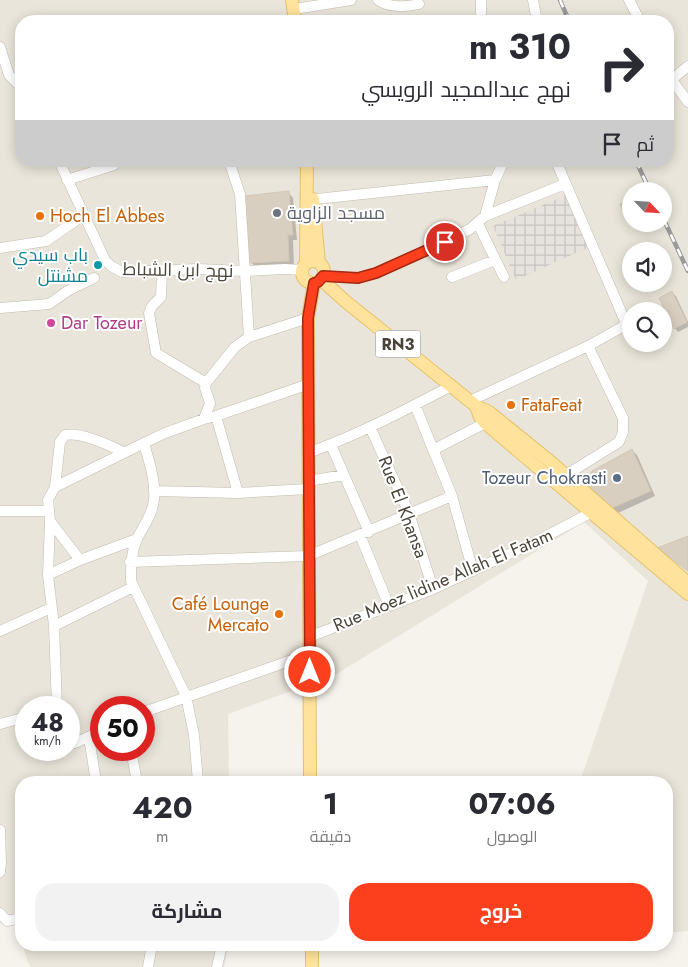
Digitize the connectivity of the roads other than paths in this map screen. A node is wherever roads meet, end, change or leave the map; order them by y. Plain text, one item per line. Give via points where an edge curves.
1 (352, 0) edge
2 (378, 0) edge
3 (481, 0) edge
4 (533, 0) edge
5 (634, 2) edge
6 (419, 4) dead end
7 (299, 7) edge
8 (481, 13) dead end
9 (536, 15) edge
10 (638, 15) edge
11 (0, 47) edge
12 (688, 66) edge
13 (674, 75) edge
14 (15, 81) edge
15 (674, 84) edge
16 (688, 102) edge
17 (62, 167) edge
18 (105, 167) edge
19 (231, 167) edge
20 (307, 167) edge
21 (313, 167) edge
22 (501, 167) edge
23 (558, 167) edge
24 (67, 180) junction
25 (495, 180) junction
26 (565, 184) junction
27 (309, 200) junction
28 (84, 216) junction
29 (485, 216) junction
30 (478, 224) junction
31 (0, 248) edge
32 (495, 260) junction
33 (244, 271) junction
34 (162, 272) junction
35 (314, 273) junction
36 (452, 277) dead end
37 (504, 277) dead end
38 (94, 278) dead end
39 (0, 308) edge
40 (308, 318) junction
41 (249, 337) junction
42 (588, 346) junction
43 (206, 383) junction
44 (309, 384) junction
45 (451, 386) junction
46 (473, 404) junction
47 (415, 405) junction
48 (216, 416) junction
49 (204, 419) junction
50 (485, 423) junction
51 (370, 427) junction
52 (144, 443) junction
53 (331, 445) junction
54 (433, 450) junction
55 (124, 452) junction
56 (308, 453) junction
57 (547, 468) junction
58 (344, 475) junction
59 (566, 475) junction
60 (308, 485) junction
61 (55, 487) junction
62 (154, 491) junction
63 (238, 493) junction
64 (452, 496) junction
65 (596, 510) junction
66 (0, 511) edge
67 (49, 511) junction
68 (409, 514) junction
69 (50, 522) junction
70 (365, 534) junction
71 (137, 538) junction
72 (308, 556) junction
73 (80, 560) junction
74 (130, 562) junction
75 (473, 570) junction
76 (48, 575) junction
77 (688, 583) edge
78 (134, 587) junction
79 (433, 588) junction
80 (688, 594) edge
81 (389, 606) junction
82 (51, 608) junction
83 (54, 626) junction
84 (0, 631) edge
85 (309, 637) junction
86 (309, 654) junction
87 (57, 696) edge
88 (186, 696) junction
89 (155, 708) edge
90 (15, 720) edge
91 (0, 724) edge
92 (89, 737) joint
93 (80, 741) edge
94 (133, 761) edge
95 (95, 776) edge
96 (136, 776) edge
97 (197, 776) edge
98 (310, 776) edge
99 (0, 830) edge
100 (0, 872) edge
101 (0, 913) edge
102 (15, 920) edge
103 (151, 951) edge
104 (221, 951) edge
105 (312, 951) edge
106 (148, 967) edge
107 (217, 967) edge
108 (312, 967) edge

1 - 7 street
2 - 6 street via 386,5
3 - 8 street
4 - 9 street
5 - 10 street
11 - 14 street via 9,75
12 - 13 street
15 - 16 street
17 - 24 street, نهج ابن الشباط
18 - 24 street
19 - 33 street via 240,194
20 - 27 main road
21 - 27 main road
22 - 25 street
23 - 26 street
24 - 28 street, نهج ابن الشباط
25 - 27 street
25 - 29 street
26 - 29 street
26 - 42 street via 625,321 622,328
27 - 35 main road
28 - 31 street via 46,241
28 - 34 street, نهج ابن الشباط via 111,266 122,272
29 - 30 street
30 - 32 street
30 - 35 street, نهج ابن الشباط via 376,273 358,278
32 - 36 street
32 - 37 street
33 - 34 street, نهج ابن الشباط via 198,269
33 - 35 street, نهج ابن الشباط via 284,269
33 - 41 street
34 - 43 street via 161,296 149,313 156,353
35 - 40 main road
35 - 45 main road, RN3
38 - 39 street via 68,290 49,304
40 - 41 street
40 - 44 main road
41 - 43 street via 235,347
42 - 46 street
42 - 59 street via 623,418 623,432 619,442
43 - 49 street via 210,403
44 - 48 street
44 - 56 main road
45 - 46 main road, RN3
45 - 47 street
46 - 50 main road, RN3
46 - 57 main road, RN3 via 489,412
47 - 51 street
47 - 54 street
48 - 49 street
48 - 63 street
49 - 52 street
50 - 54 street
50 - 57 main road, RN3
51 - 53 street
51 - 68 street, Rue El Khansa
52 - 55 street
52 - 62 street
53 - 56 street
53 - 58 street
54 - 64 street
55 - 61 street
55 - 61 street via 104,443 65,435 60,442
56 - 60 main road
57 - 59 main road, RN3
57 - 65 main road, RN3
58 - 60 street
58 - 70 street
59 - 65 main road, RN3
60 - 63 street
60 - 72 main road
61 - 67 street via 50,495
62 - 63 street
62 - 71 street via 150,513
64 - 68 street
64 - 75 street
65 - 75 street, Rue Moez lidine Allah El Fatam
65 - 77 main road, RN3
65 - 80 main road, RN3
66 - 67 street
67 - 69 street
68 - 70 street
68 - 79 street, Rue El Khansa
69 - 73 street
69 - 76 street
70 - 72 street
70 - 81 street
71 - 73 street
71 - 74 street
72 - 74 street
72 - 85 main road
73 - 76 street
74 - 78 street
75 - 79 street, Rue Moez lidine Allah El Fatam
76 - 82 street
78 - 83 street
78 - 88 street
79 - 81 street, Rue Moez lidine Allah El Fatam
81 - 85 street, Rue Moez lidine Allah El Fatam
82 - 83 street
82 - 84 street
83 - 87 street
85 - 86 main road
86 - 88 street
86 - 98 main road
88 - 89 street
88 - 97 street
90 - 91 street
92 - 93 street
92 - 95 street
94 - 96 street
99 - 100 street
101 - 102 street via 7,921
103 - 106 street
104 - 107 street
105 - 108 main road

